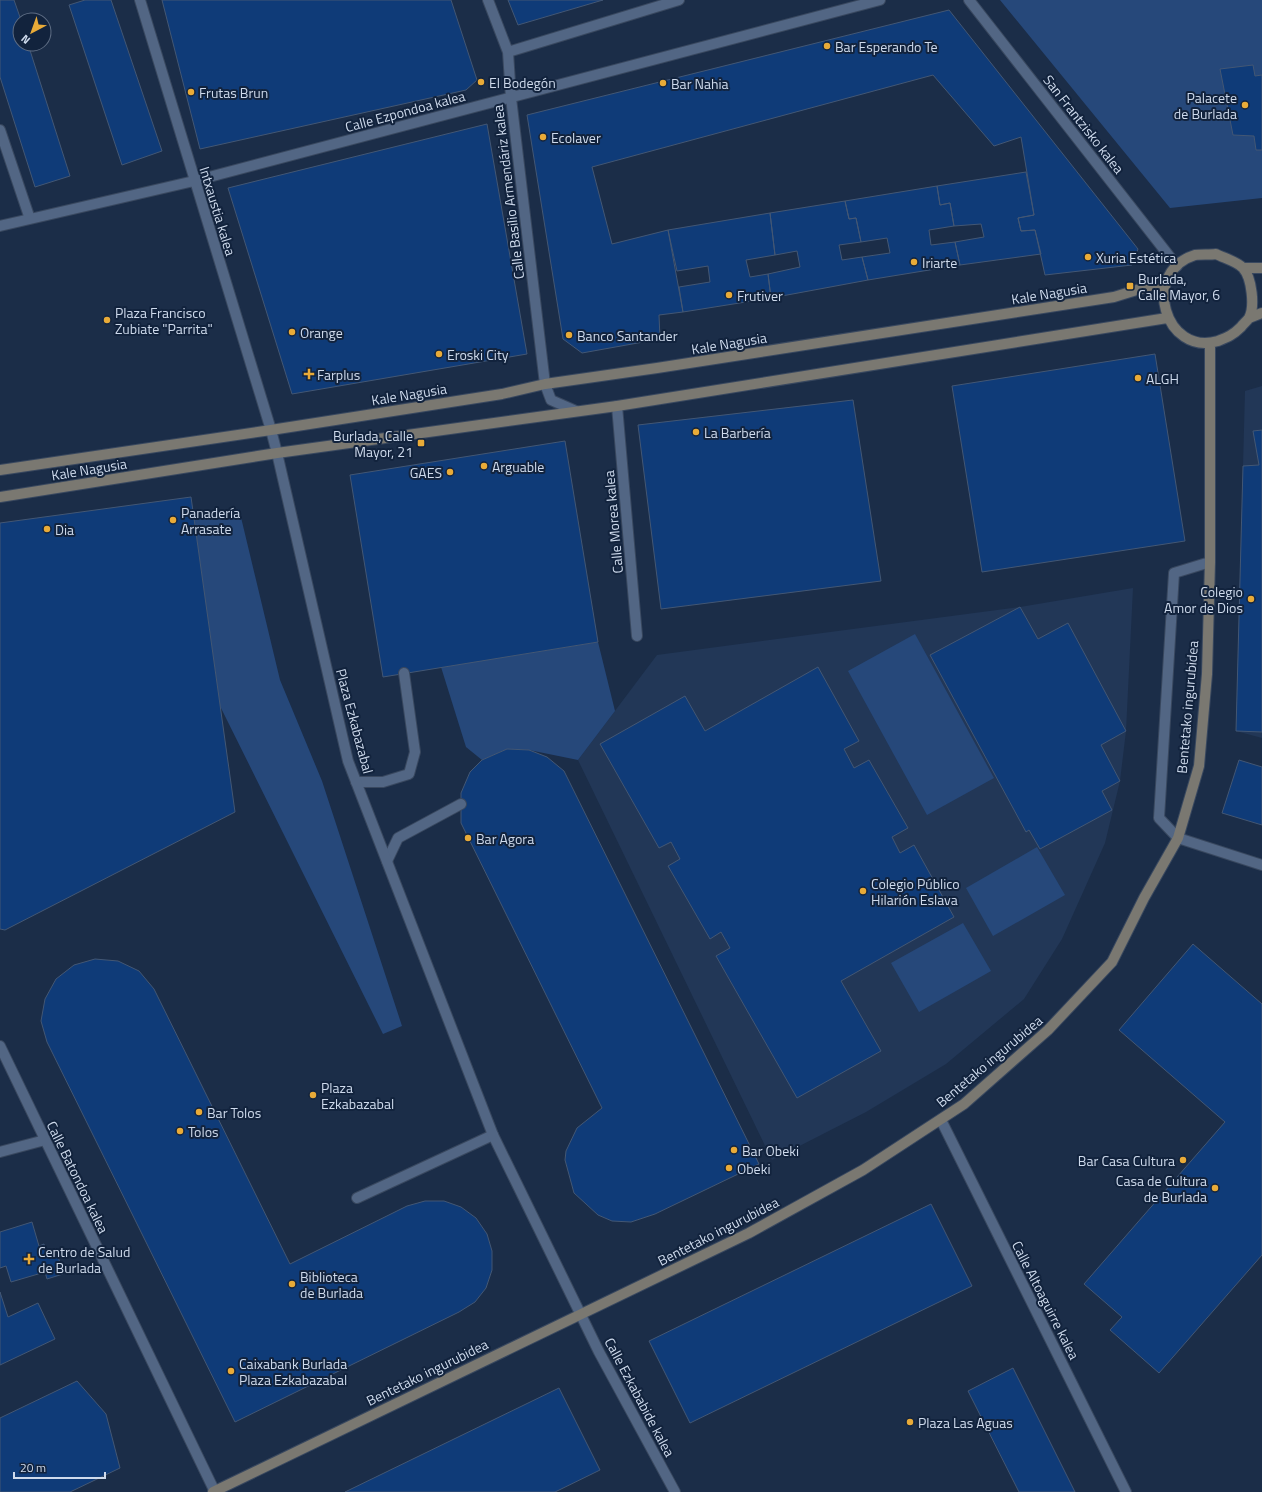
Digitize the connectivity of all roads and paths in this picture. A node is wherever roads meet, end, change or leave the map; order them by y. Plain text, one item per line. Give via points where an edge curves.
1 (140, 0) edge
2 (488, 0) edge
3 (679, 0) edge
4 (880, 0) edge
5 (969, 0) edge
6 (508, 52) junction
7 (511, 98) junction
8 (0, 130) edge
9 (194, 181) junction
10 (30, 219) junction
11 (0, 226) edge
12 (1177, 266) junction
13 (1243, 268) junction
14 (1262, 268) edge
15 (1166, 281) junction
16 (1262, 313) edge
17 (1167, 318) junction
18 (1249, 318) junction
19 (1210, 343) junction
20 (545, 384) junction
21 (617, 406) junction
22 (576, 411) junction
23 (270, 430) junction
24 (277, 453) junction
25 (0, 470) edge
26 (0, 497) edge
27 (1210, 562) junction
28 (637, 636) dead end
29 (404, 673) dead end
30 (356, 782) junction
31 (461, 804) dead end
32 (1178, 838) junction
33 (387, 861) junction
34 (1262, 865) edge
35 (0, 1046) edge
36 (941, 1120) junction
37 (493, 1135) junction
38 (45, 1140) junction
39 (0, 1152) edge
40 (358, 1198) dead end
41 (581, 1315) junction
42 (214, 1492) edge
43 (675, 1492) edge
44 (1126, 1492) edge

1 - 9 street, Intxaustia kalea
2 - 6 street, Calle Basilio Armendáriz kalea
3 - 6 street
4 - 7 street, Calle Ezpondoa kalea
5 - 12 street, San Frantzisko kalea
6 - 7 street, Calle Basilio Armendáriz kalea
7 - 9 street, Calle Ezpondoa kalea
7 - 20 street, Calle Basilio Armendáriz kalea
8 - 10 street
9 - 10 street, Calle Ezpondoa kalea
9 - 23 street, Intxaustia kalea
10 - 11 street, Calle Ezpondoa kalea
12 - 13 main road via 1195,255 1216,254
12 - 15 main road
13 - 14 main road
13 - 18 main road via 1253,298
15 - 17 main road via 1163,300
15 - 20 main road, Kale Nagusia via 1114,297
16 - 18 main road
17 - 19 main road via 1178,331 1192,341
17 - 21 main road, Kale Nagusia
18 - 19 main road via 1233,336
19 - 27 main road, Bentetako ingurubidea
20 - 22 street, Calle Basilio Armendáriz kalea via 551,400
20 - 23 main road, Kale Nagusia via 502,394
21 - 22 main road, Kale Nagusia
21 - 28 street, Calle Morea kalea
22 - 24 main road, Kale Nagusia
23 - 24 street
23 - 25 main road, Kale Nagusia
24 - 26 main road, Kale Nagusia
24 - 30 street, Plaza Ezkabazabal via 348,761
27 - 32 main road, Bentetako ingurubidea via 1207,674 1199,766
27 - 32 street via 1174,573 1159,818
29 - 30 street via 415,752 409,774 383,782
30 - 33 street, Plaza Ezkabazabal
31 - 33 street via 398,838
32 - 34 street
32 - 36 main road, Bentetako ingurubidea via 1112,962 1048,1030 964,1104
33 - 37 street, Plaza Ezkabazabal
35 - 38 street, Calle Batondoa kalea
36 - 41 main road, Bentetako ingurubidea via 863,1170 749,1233
36 - 44 street, Calle Altoaguirre kalea
37 - 40 street
37 - 41 street, Plaza Ezkabazabal
38 - 39 street
38 - 42 street, Calle Batondoa kalea
41 - 42 main road, Bentetako ingurubidea
41 - 43 street, Calle Ezkababide kalea

